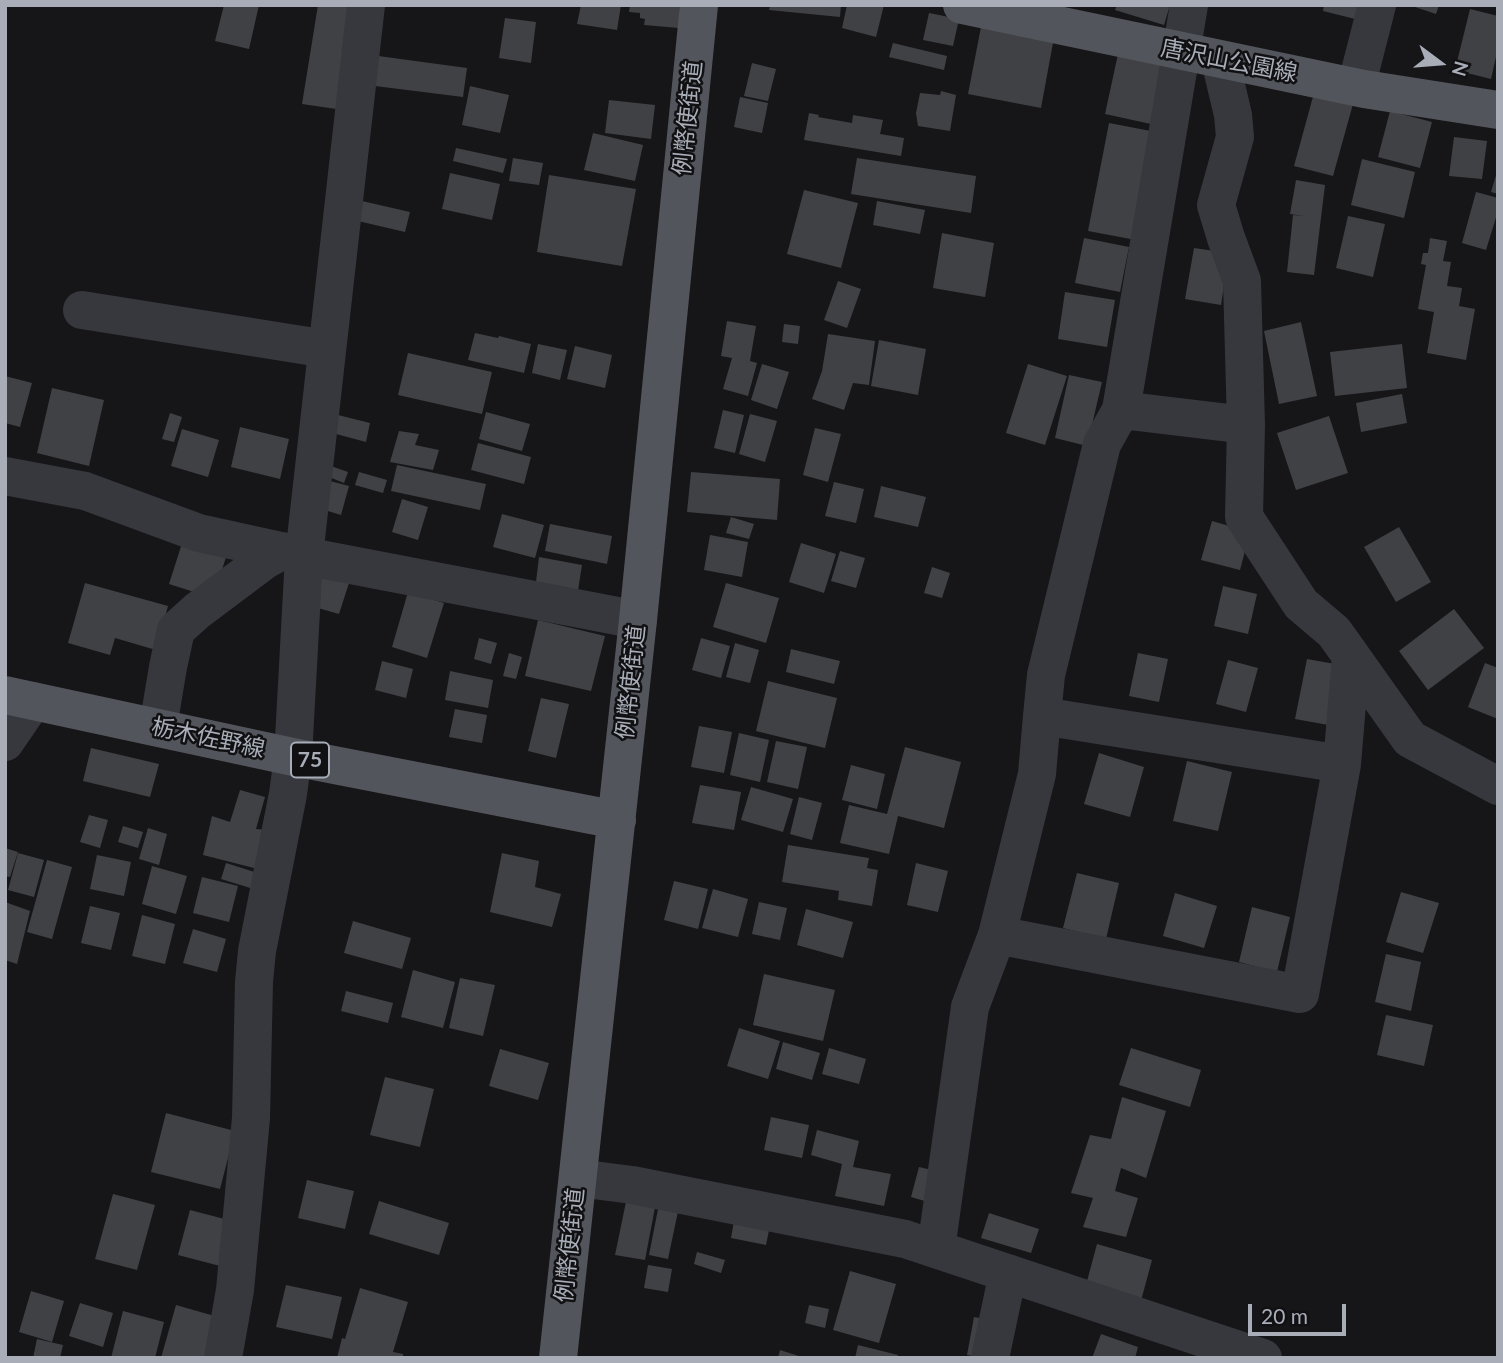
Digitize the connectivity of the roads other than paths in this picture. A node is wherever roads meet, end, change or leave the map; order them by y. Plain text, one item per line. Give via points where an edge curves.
1 (366, 5) edge
2 (699, 5) edge
3 (962, 5) edge
4 (1189, 5) edge
5 (1377, 5) edge
6 (1181, 52) junction
7 (1220, 60) junction
8 (1356, 87) junction
9 (1498, 110) edge
10 (82, 310) dead end
11 (327, 349) junction
12 (1121, 410) junction
13 (1246, 425) junction
14 (5, 476) edge
15 (293, 553) junction
16 (638, 620) junction
17 (1351, 656) junction
18 (19, 698) edge
19 (1042, 716) junction
20 (158, 727) junction
21 (5, 742) edge
22 (293, 757) junction
23 (1342, 764) junction
24 (1498, 786) edge
25 (617, 820) junction
26 (997, 935) junction
27 (578, 1178) junction
28 (936, 1249) junction
29 (1008, 1273) junction
30 (223, 1358) edge
31 (558, 1358) edge
32 (990, 1358) edge
33 (1263, 1358) edge

1 - 11 street
2 - 16 main road, 例幣使街道
3 - 6 main road, 唐沢山公園線
4 - 6 street
5 - 8 street
6 - 7 main road, 唐沢山公園線
6 - 12 street
7 - 8 main road, 唐沢山公園線
7 - 13 street via 1235,137 1216,205 1242,281
8 - 9 main road, 唐沢山公園線
10 - 11 street
11 - 15 street
12 - 13 street
12 - 19 street via 1102,444 1046,675
13 - 17 street via 1244,517 1301,604 1334,632
14 - 15 street via 85,491 199,533
15 - 16 street
15 - 20 street via 265,560 176,630
15 - 22 street
16 - 25 main road, 例幣使街道
17 - 23 street
17 - 24 street via 1410,738
18 - 20 main road, 栃木佐野線 / 75
18 - 21 street
19 - 23 street
19 - 26 street via 1037,774
20 - 22 main road, 栃木佐野線 / 75
22 - 25 main road, 栃木佐野線 / 75
22 - 30 street via 257,951 251,1118 235,1290
23 - 26 street via 1300,994
25 - 27 main road, 例幣使街道
26 - 28 street via 970,1007
27 - 28 street via 905,1239
27 - 31 main road, 例幣使街道
28 - 29 street
29 - 32 street
29 - 33 street

